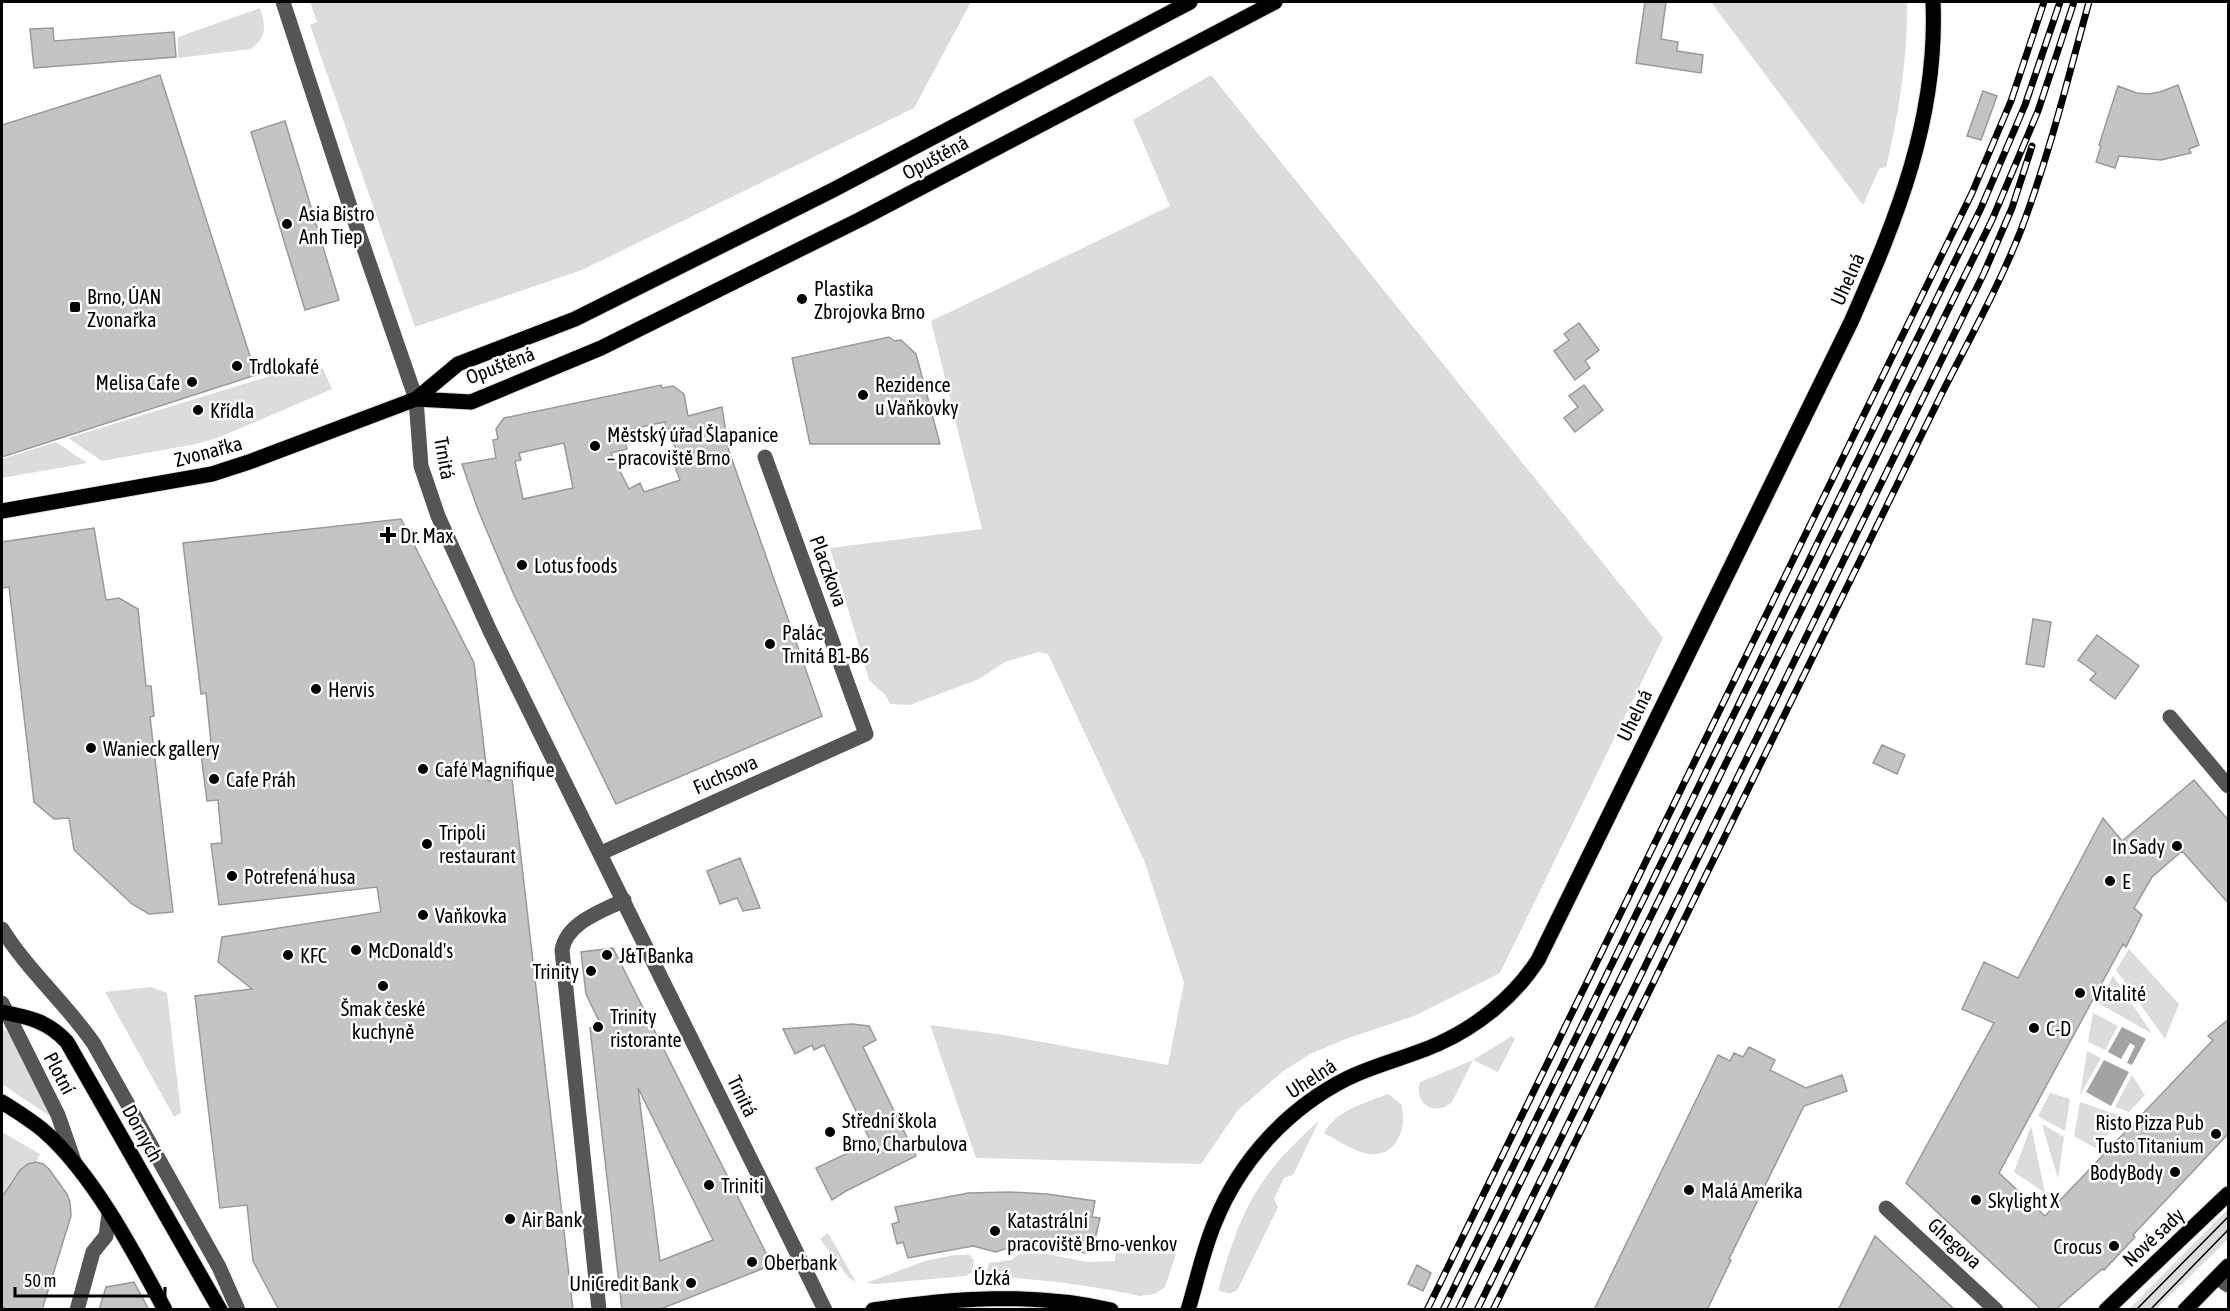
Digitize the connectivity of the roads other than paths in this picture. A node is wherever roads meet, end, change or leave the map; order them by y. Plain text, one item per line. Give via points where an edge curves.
1 (283, 2) edge
2 (1190, 2) edge
3 (1275, 2) edge
4 (1933, 2) edge
5 (416, 399) junction
6 (765, 457) dead end
7 (2, 511) edge
8 (2170, 717) dead end
9 (866, 734) joint
10 (2229, 786) edge
11 (602, 853) junction
12 (624, 900) junction
13 (2, 929) edge
14 (3, 1009) edge
15 (2, 1102) edge
16 (76, 1165) junction
17 (2229, 1194) edge
18 (1886, 1208) dead end
19 (109, 1214) junction
20 (2229, 1266) edge
21 (2223, 1281) edge
22 (77, 1310) edge
23 (165, 1310) edge
24 (220, 1310) edge
25 (238, 1310) edge
26 (600, 1310) edge
27 (825, 1310) edge
28 (873, 1310) edge
29 (1111, 1310) edge
30 (1188, 1310) edge
31 (1996, 1310) edge
32 (2106, 1310) edge
33 (2185, 1310) edge

1 - 5 street, Trnitá
2 - 5 main road, Opuštěná via 833,190 575,319 458,364
3 - 5 main road, Opuštěná via 861,219 601,348 471,402
4 - 30 main road, Uhelná via 1930,87 1917,149 1888,237 1851,322 1538,960 1511,995 1464,1031 1351,1077 1311,1100 1282,1124 1244,1168 1222,1205
5 - 7 main road, Zvonařka via 212,474
5 - 11 street, Trnitá via 421,466 438,516 490,631
6 - 9 street, Placzkova
8 - 10 street
9 - 11 street, Fuchsova
11 - 12 street, Trnitá
12 - 26 street via 578,925 564,939 562,950
12 - 27 street, Trnitá
13 - 25 street, Dornych via 94,1044 219,1267
14 - 16 street, Plotní via 58,1115
14 - 24 main road, Dornych via 44,1023 67,1042
15 - 16 main road via 43,1130
16 - 19 main road
17 - 32 main road, Nové sady
18 - 31 street, Ghegova
19 - 22 street via 106,1236 93,1252
19 - 23 main road
20 - 21 main road
21 - 33 main road
28 - 29 main road, Úzká via 928,1301 1002,1298 1051,1300

